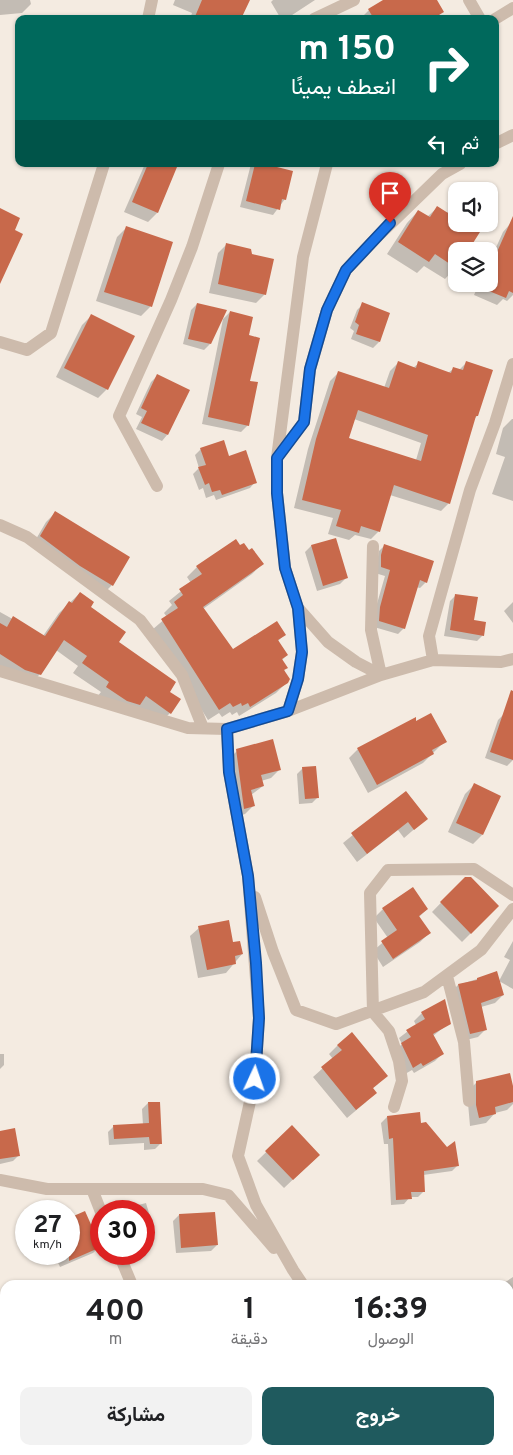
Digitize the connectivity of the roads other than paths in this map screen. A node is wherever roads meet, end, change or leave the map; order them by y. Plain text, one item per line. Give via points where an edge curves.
1 (152, 0) edge
2 (354, 0) edge
3 (469, 0) edge
4 (513, 8) edge
5 (149, 15) edge
6 (322, 15) edge
7 (478, 15) edge
8 (499, 17) edge
9 (513, 134) edge
10 (499, 142) edge
11 (103, 167) edge
12 (218, 167) edge
13 (326, 167) edge
14 (455, 167) edge
15 (0, 342) edge
16 (513, 364) edge
17 (277, 458) junction
18 (157, 486) dead end
19 (0, 525) edge
20 (372, 546) dead end
21 (298, 608) junction
22 (513, 659) edge
23 (434, 660) junction
24 (0, 671) edge
25 (381, 675) junction
26 (288, 711) junction
27 (203, 728) junction
28 (227, 729) junction
29 (248, 876) junction
30 (513, 895) edge
31 (513, 909) edge
32 (446, 976) junction
33 (373, 1012) junction
34 (469, 1101) dead end
35 (394, 1107) dead end
36 (0, 1180) edge
37 (92, 1189) junction
38 (96, 1200) edge
39 (124, 1265) edge
40 (292, 1270) junction
41 (130, 1280) edge
42 (300, 1280) edge

1 - 5 street
2 - 6 street
3 - 7 street
4 - 8 street
9 - 10 street
11 - 15 street via 51,333 27,350
12 - 18 street via 171,300 119,416
13 - 17 street via 303,257
14 - 17 street via 442,174 346,270 327,310 310,369 304,422
16 - 23 street via 470,490 429,636
17 - 21 street via 277,493 285,568
19 - 27 street via 27,537 140,620 182,675
20 - 25 street via 371,630
21 - 25 street via 328,642
21 - 26 street via 302,652
22 - 23 street via 501,662
23 - 25 street
24 - 27 street via 188,728
25 - 26 street
26 - 28 street
27 - 28 street
28 - 29 street via 229,772
29 - 33 street via 296,1010 336,1024
29 - 40 street via 259,1018 255,1079 238,1156 256,1205
30 - 33 street via 474,869 388,870 370,892
31 - 32 street via 481,950
32 - 33 street via 424,992
32 - 34 street via 464,1042
33 - 35 street via 388,1031 399,1061 402,1081
36 - 37 street via 47,1189
37 - 38 street
37 - 40 street via 203,1189 228,1195
39 - 41 street
40 - 42 street

